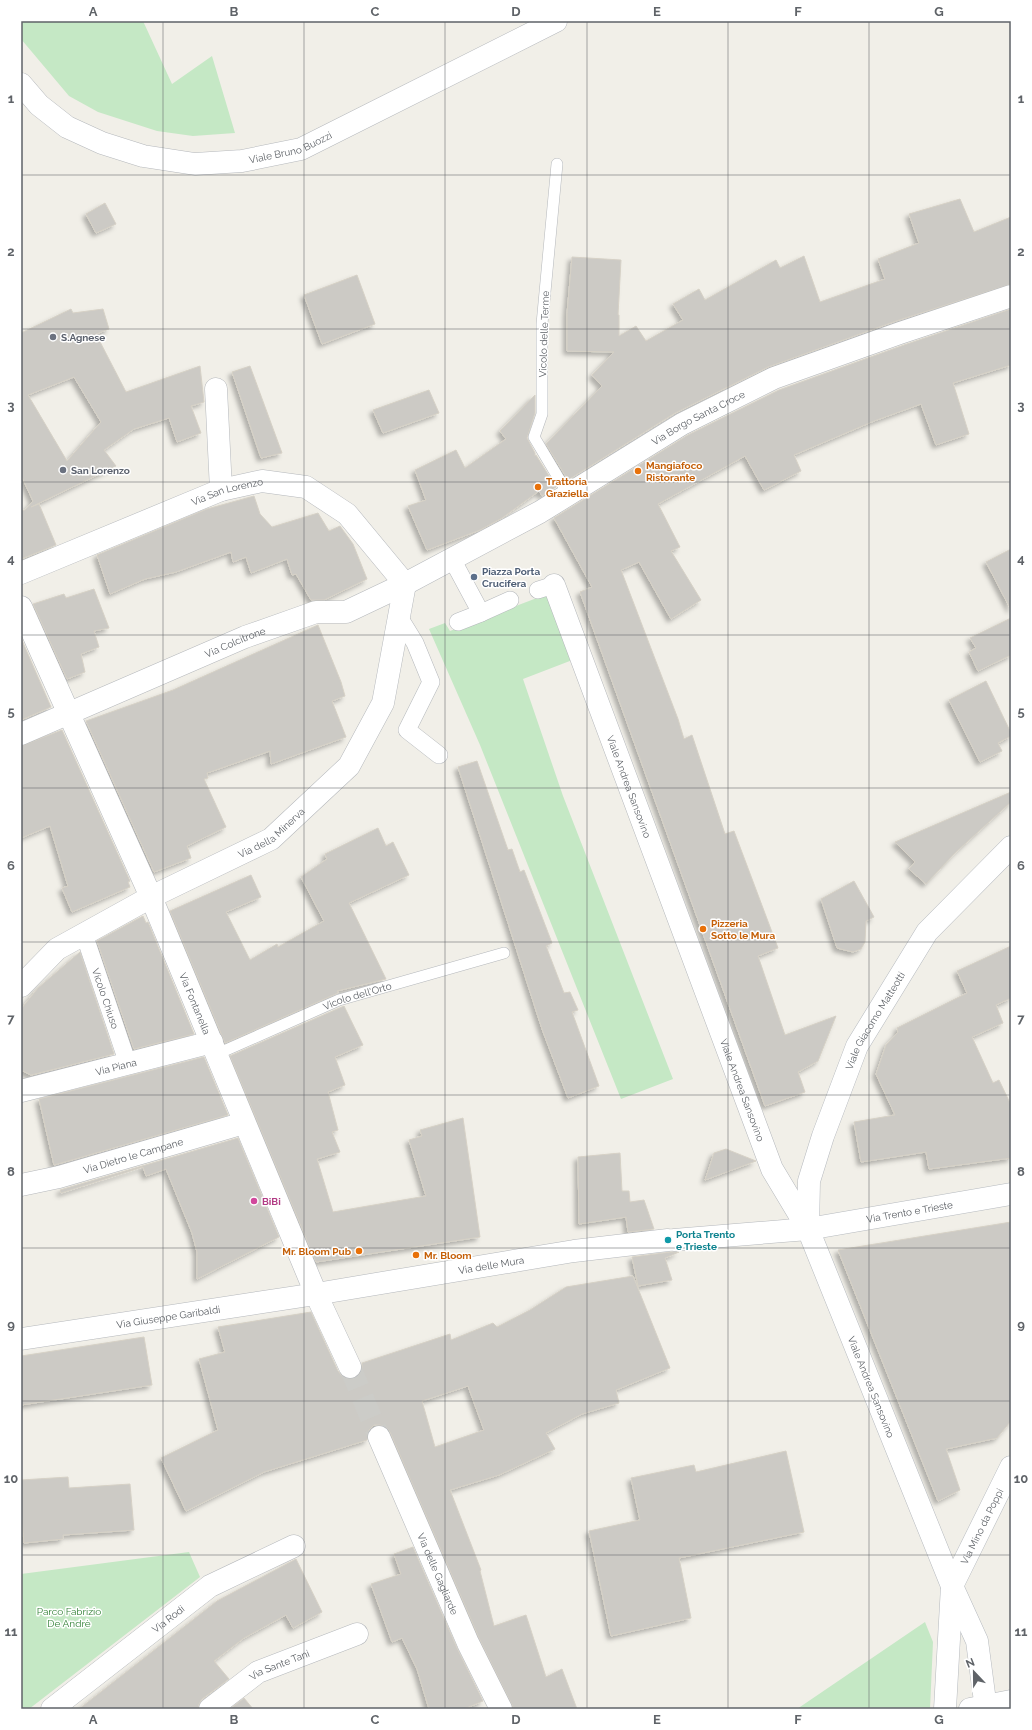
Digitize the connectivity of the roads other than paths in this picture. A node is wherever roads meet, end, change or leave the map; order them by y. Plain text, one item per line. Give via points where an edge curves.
1 (556, 21) edge
2 (21, 84) edge
3 (557, 164) dead end
4 (1011, 296) edge
5 (216, 389) dead end
6 (221, 490) junction
7 (568, 494) junction
8 (452, 558) junction
9 (21, 573) edge
10 (405, 584) junction
11 (546, 588) dead end
12 (510, 600) dead end
13 (21, 607) edge
14 (481, 613) junction
15 (399, 617) junction
16 (458, 622) dead end
17 (68, 715) junction
18 (21, 734) edge
19 (440, 755) dead end
20 (1011, 847) edge
21 (151, 898) junction
22 (84, 934) junction
23 (504, 953) dead end
24 (21, 986) edge
25 (214, 1048) junction
26 (128, 1064) junction
27 (21, 1091) edge
28 (244, 1123) junction
29 (21, 1185) edge
30 (1011, 1194) edge
31 (808, 1229) junction
32 (316, 1294) junction
33 (21, 1340) edge
34 (350, 1367) tunnel mouth
35 (379, 1436) tunnel mouth
36 (1011, 1467) edge
37 (294, 1546) dead end
38 (952, 1586) junction
39 (356, 1634) dead end
40 (1011, 1700) edge
41 (58, 1707) edge
42 (981, 1708) edge
43 (210, 1709) edge
44 (501, 1709) edge
45 (945, 1709) edge

1 - 2 street, Viale Bruno Buozzi via 301,149 242,161 195,164 143,156 102,143 67,127 39,105
3 - 7 lane, Vicolo delle Terme via 542,324 542,414 534,437
4 - 7 street, Via Borgo Santa Croce via 774,378 682,424
5 - 6 street
6 - 9 street, Via San Lorenzo
6 - 10 street, Via San Lorenzo via 262,481 306,488 347,514
7 - 8 street, Via Borgo Santa Croce via 540,512
8 - 10 street, Via Borgo Santa Croce
8 - 14 street
10 - 15 street, Via della Minerva
10 - 17 street, Via Colcitrone via 346,612 316,612 245,637
11 - 31 street, Viale Andrea Sansovino via 772,1169
12 - 14 street
13 - 17 street, Via Fontanella
14 - 16 street
15 - 19 street via 415,643 431,682 407,730
15 - 21 street, Via della Minerva via 383,703 349,766 271,839
17 - 18 street, Via Colcitrone
17 - 21 street, Via Fontanella
20 - 31 street, Viale Giacomo Matteotti via 926,932 857,1046 809,1181
21 - 22 street, Via della Minerva
21 - 25 street, Via Fontanella
22 - 24 street, Via della Minerva via 57,949
22 - 26 street, Vicolo Chiuso
23 - 25 lane, Vicolo dell'Orto via 339,1000
25 - 26 street, Via Piana
25 - 28 street, Via Fontanella
26 - 27 street, Via Piana
28 - 29 street, Via Dietro le Campane via 59,1177
28 - 32 street, Via Fontanella
30 - 31 street, Via Trento e Trieste
31 - 32 street, Via delle Mura via 574,1251
31 - 38 street, Viale Andrea Sansovino
32 - 33 street, Via Giuseppe Garibaldi
32 - 34 street
35 - 44 street, Via delle Gagliarde via 468,1643
36 - 38 street, Via Mino da Poppi
37 - 41 street, Via Rodi via 210,1586
38 - 42 street, Viale Andrea Sansovino via 977,1641
38 - 45 street
39 - 43 street, Via Sante Tani via 258,1672
40 - 42 street

